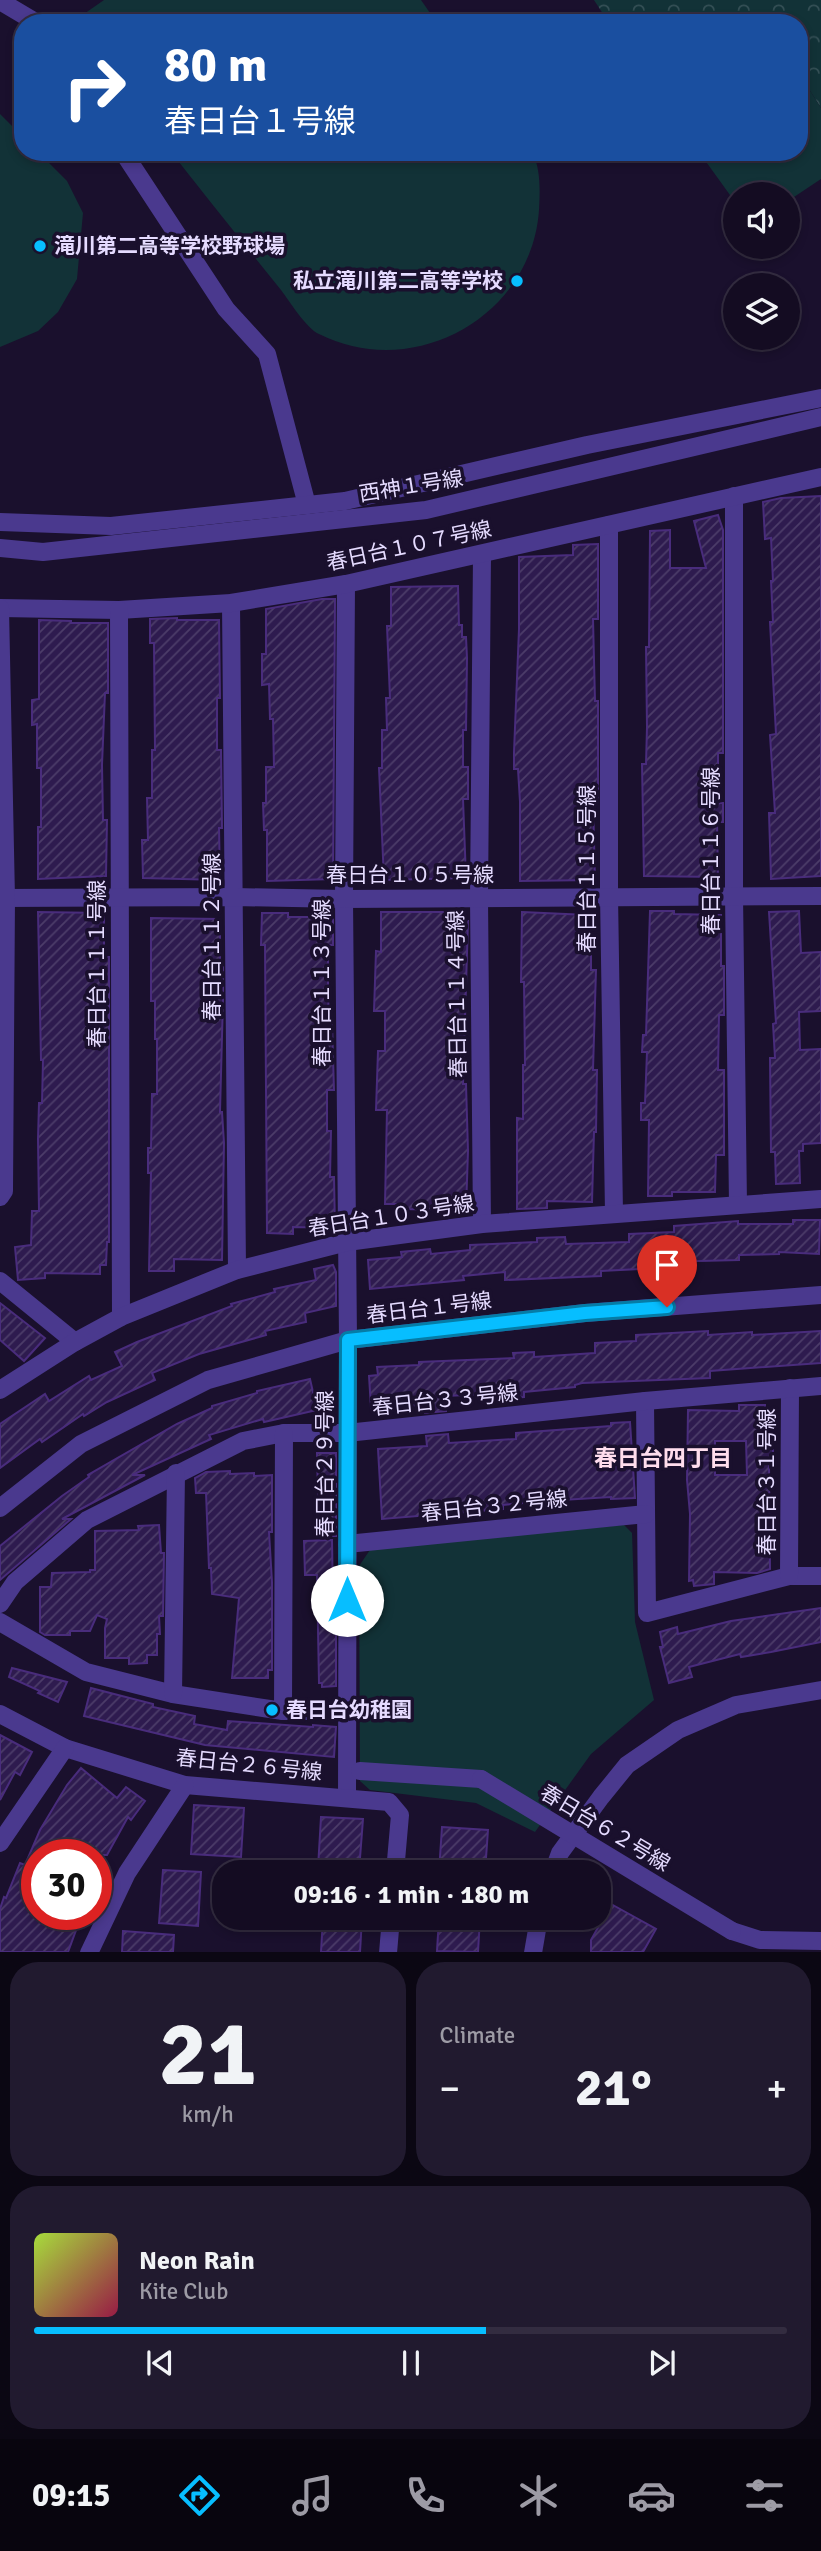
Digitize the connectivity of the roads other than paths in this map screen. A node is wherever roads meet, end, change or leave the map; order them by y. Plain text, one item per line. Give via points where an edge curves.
1 (0, 1) edge
2 (22, 14) edge
3 (129, 161) edge
4 (821, 398) edge
5 (821, 417) edge
6 (821, 477) edge
7 (734, 496) junction
8 (307, 505) junction
9 (0, 522) edge
10 (610, 525) junction
11 (0, 548) edge
12 (482, 554) junction
13 (346, 584) junction
14 (231, 603) junction
15 (0, 608) edge
16 (119, 610) junction
17 (609, 895) junction
18 (734, 895) junction
19 (821, 896) edge
20 (120, 897) junction
21 (235, 897) junction
22 (3, 898) edge
23 (479, 898) junction
24 (344, 899) junction
25 (0, 1197) edge
26 (821, 1199) edge
27 (738, 1205) junction
28 (614, 1213) junction
29 (482, 1224) junction
30 (347, 1242) junction
31 (237, 1270) junction
32 (0, 1281) edge
33 (821, 1295) edge
34 (121, 1317) junction
35 (348, 1340) junction
36 (75, 1342) junction
37 (821, 1386) edge
38 (790, 1388) junction
39 (0, 1390) edge
40 (645, 1401) junction
41 (284, 1433) junction
42 (348, 1433) junction
43 (176, 1473) junction
44 (0, 1508) edge
45 (646, 1514) junction
46 (347, 1544) junction
47 (789, 1576) junction
48 (821, 1576) edge
49 (0, 1604) edge
50 (0, 1622) edge
51 (821, 1690) edge
52 (173, 1694) junction
53 (283, 1711) junction
54 (346, 1711) junction
55 (0, 1714) edge
56 (65, 1748) junction
57 (360, 1771) dead end
58 (185, 1785) junction
59 (347, 1798) junction
60 (0, 1843) edge
61 (397, 1860) edge
62 (557, 1860) edge
63 (390, 1930) edge
64 (537, 1930) edge
65 (821, 1941) edge
66 (89, 1952) edge
67 (388, 1952) edge
68 (533, 1952) edge

1 - 2 street
3 - 8 street via 226,309 267,354
4 - 8 street, 西神１号線 via 587,445 345,501
5 - 11 street, 西神１号線 via 426,510 43,552
6 - 7 street, 春日台１０７号線
7 - 10 street, 春日台１０７号線
7 - 18 street, 春日台１１６号線
8 - 9 street, 西神１号線 via 111,526
10 - 12 street, 春日台１０７号線
10 - 17 street, 春日台１１５号線
12 - 13 street, 春日台１０７号線
12 - 23 street, 春日台１１４号線
13 - 14 street, 春日台１０７号線
13 - 24 street, 春日台１１３号線
14 - 16 street, 春日台１０７号線
14 - 21 street, 春日台１１２号線
15 - 16 street, 春日台１０７号線
15 - 22 street
16 - 20 street, 春日台１１１号線
17 - 18 street, 春日台１０５号線
17 - 23 street, 春日台１０５号線
17 - 28 street, 春日台１１５号線
18 - 19 street, 春日台１０５号線
18 - 27 street, 春日台１１６号線
20 - 21 street, 春日台１０５号線
20 - 22 street, 春日台１０５号線
20 - 34 street, 春日台１１１号線
21 - 24 street, 春日台１０５号線
21 - 31 street, 春日台１１２号線
22 - 25 street via 4,1191
23 - 24 street, 春日台１０５号線
23 - 29 street, 春日台１１４号線
24 - 30 street, 春日台１１３号線
26 - 27 street, 春日台１０３号線
27 - 28 street, 春日台１０３号線
28 - 29 street, 春日台１０３号線
29 - 30 street, 春日台１０３号線
30 - 31 street, 春日台１０３号線
30 - 35 street, 春日台１１３号線
31 - 34 street, 春日台１０３号線
32 - 36 street
33 - 35 street, 春日台１号線 via 585,1313
34 - 36 street, 春日台１０３号線
35 - 42 street, 春日台２９号線
35 - 44 street, 春日台１号線 via 208,1380 80,1444
36 - 39 street, 春日台１０３号線
37 - 38 street, 春日台３３号線
38 - 40 street, 春日台３３号線
38 - 47 street, 春日台３１号線
40 - 42 street, 春日台３３号線
40 - 45 street
41 - 42 street, 春日台３３号線
41 - 43 street, 春日台３３号線 via 243,1441
41 - 53 street
42 - 46 street, 春日台２９号線
43 - 49 street, 春日台３３号線 via 87,1520 15,1583
43 - 52 street
45 - 46 street, 春日台３２号線
45 - 47 street via 647,1613
46 - 54 street, 春日台２９号線
47 - 48 street
50 - 52 street via 86,1672
51 - 62 street via 736,1705 678,1730 627,1765
52 - 53 street
53 - 54 street
54 - 59 street, 春日台２９号線
55 - 56 street, 春日台２６号線
56 - 58 street, 春日台２６号線
56 - 60 street
57 - 65 street, 春日台６２号線, bridge via 481,1779 732,1931 760,1940
58 - 59 street, 春日台２６号線
58 - 66 street via 127,1873
59 - 61 street, 春日台２６号線 via 389,1802 400,1815
63 - 67 street
64 - 68 street

